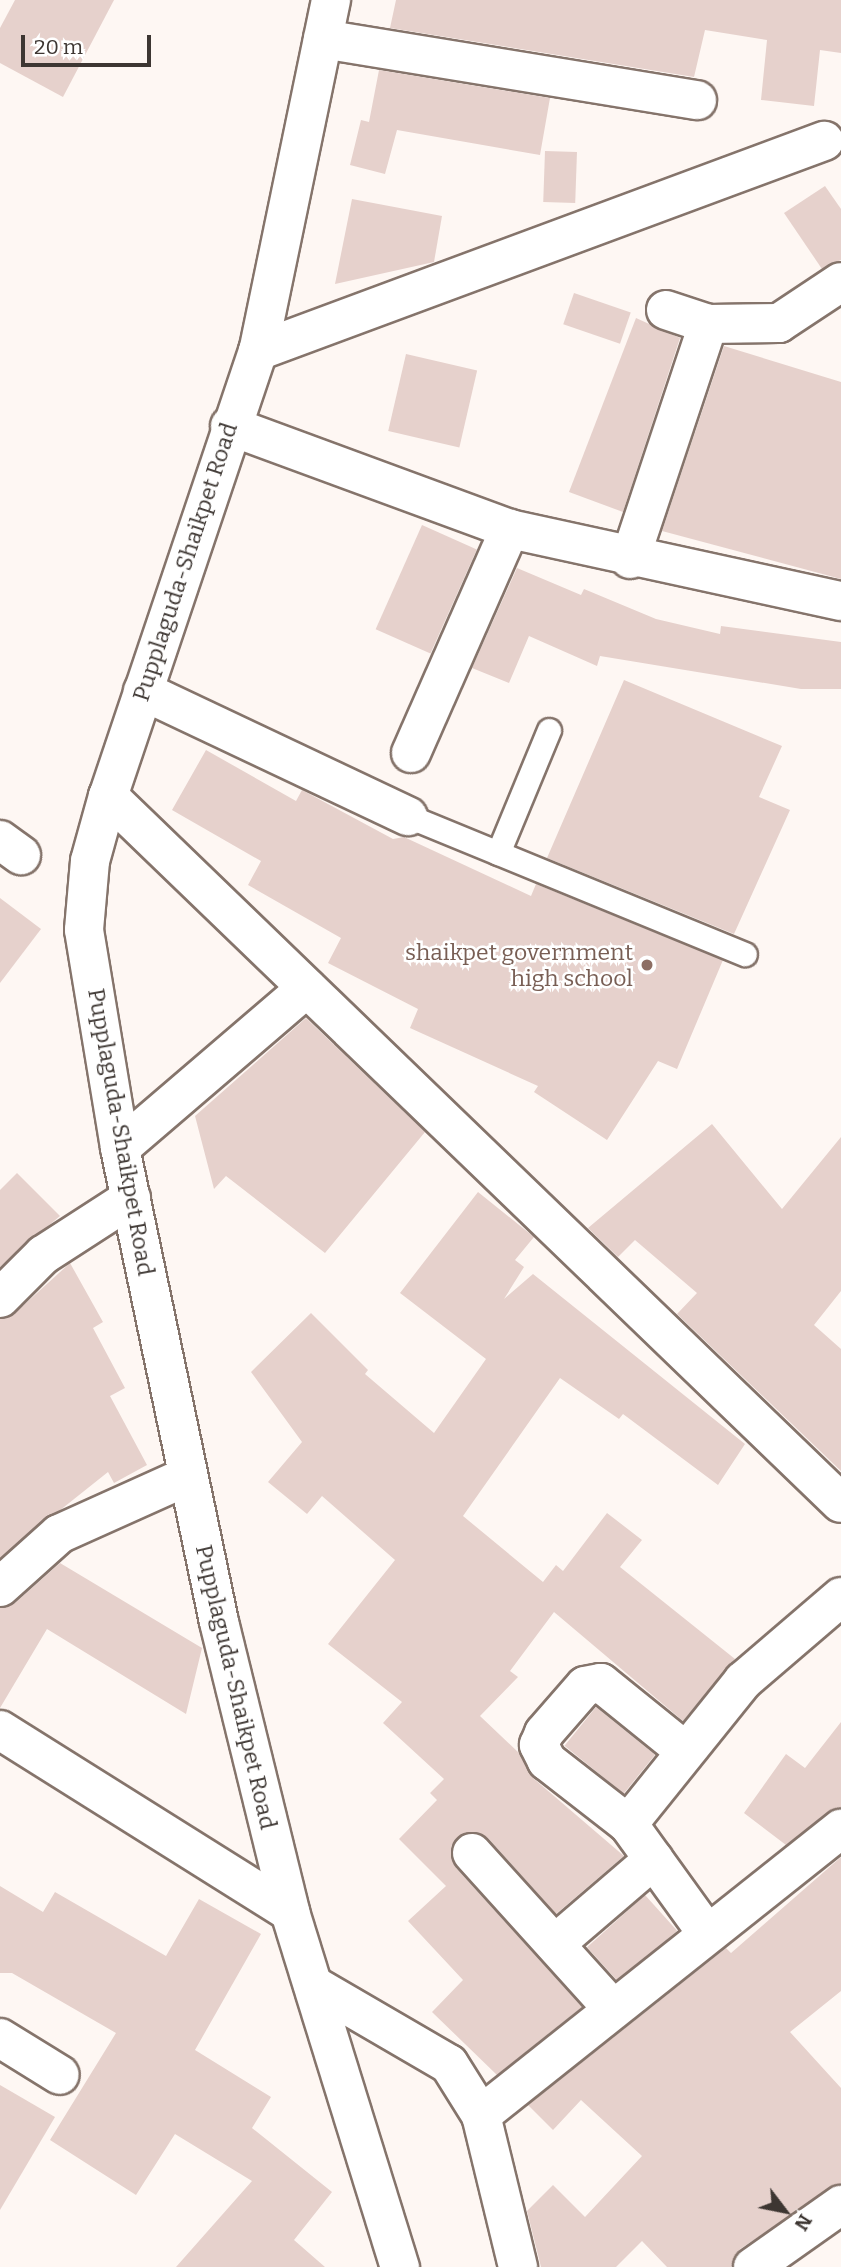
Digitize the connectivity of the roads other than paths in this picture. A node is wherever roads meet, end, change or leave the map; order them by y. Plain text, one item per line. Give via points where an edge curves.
1 (331, 0) edge
2 (323, 40) junction
3 (697, 100) dead end
4 (824, 141) dead end
5 (841, 282) edge
6 (666, 310) dead end
7 (708, 324) junction
8 (258, 351) junction
9 (230, 426) junction
10 (510, 529) junction
11 (630, 559) junction
12 (841, 601) edge
13 (143, 691) junction
14 (549, 730) dead end
15 (411, 753) dead end
16 (108, 796) junction
17 (408, 816) joint
18 (498, 853) junction
19 (745, 954) dead end
20 (307, 988) junction
21 (120, 1149) junction
22 (131, 1198) junction
23 (0, 1298) edge
24 (188, 1476) junction
25 (841, 1503) edge
26 (0, 1587) edge
27 (841, 1597) edge
28 (0, 1730) edge
29 (684, 1750) junction
30 (628, 1824) junction
31 (841, 1829) edge
32 (472, 1853) dead end
33 (654, 1859) junction
34 (290, 1912) junction
35 (706, 1932) junction
36 (555, 1944) junction
37 (313, 1985) junction
38 (613, 2009) junction
39 (0, 2038) edge
40 (60, 2075) dead end
41 (481, 2115) junction
42 (841, 2205) edge
43 (400, 2267) edge
44 (518, 2267) edge
45 (753, 2267) edge

1 - 2 street, Pupplaguda-Shaikpet Road
2 - 3 street
2 - 8 street, Pupplaguda-Shaikpet Road
4 - 8 street
5 - 7 street via 779,323
6 - 7 street
7 - 11 street
8 - 9 street, Pupplaguda-Shaikpet Road
9 - 10 street
9 - 13 street, Pupplaguda-Shaikpet Road
10 - 11 street
10 - 15 street
11 - 12 street
13 - 16 street, Pupplaguda-Shaikpet Road
13 - 17 street
14 - 18 lane
16 - 20 street
16 - 21 street, Pupplaguda-Shaikpet Road via 90,861 84,930
17 - 18 lane
18 - 19 lane
20 - 21 street
20 - 25 street
21 - 22 street, Pupplaguda-Shaikpet Road
22 - 23 street via 43,1255
22 - 24 street, Pupplaguda-Shaikpet Road
24 - 26 street via 59,1534
24 - 34 street, Pupplaguda-Shaikpet Road
27 - 29 street via 743,1681
28 - 34 street
29 - 30 street
29 - 30 street via 601,1683 585,1686 544,1733 539,1745 547,1761
30 - 33 street
31 - 35 street
32 - 36 street
33 - 35 street
33 - 36 street
34 - 37 street, Pupplaguda-Shaikpet Road
35 - 38 street
36 - 38 street
37 - 41 street via 449,2064
37 - 43 street, Pupplaguda-Shaikpet Road
38 - 41 street
39 - 40 street
41 - 44 street
42 - 45 street

